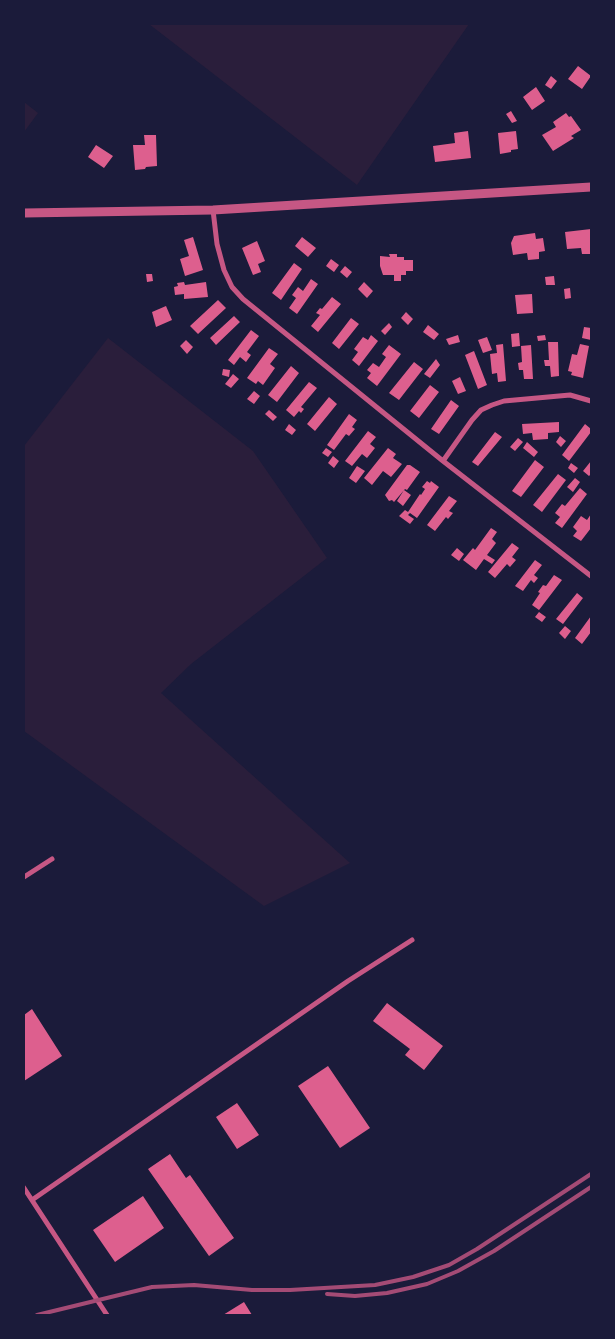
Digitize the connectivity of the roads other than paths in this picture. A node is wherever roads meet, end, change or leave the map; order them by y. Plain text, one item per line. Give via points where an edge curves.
1 (591, 187) edge
2 (213, 210) junction
3 (24, 212) edge
4 (591, 401) edge
5 (443, 461) junction
6 (591, 576) edge
7 (52, 859) dead end
8 (24, 877) edge
9 (412, 940) dead end
10 (24, 1188) edge
11 (32, 1200) junction
12 (107, 1315) edge

1 - 2 street
2 - 3 street
2 - 5 street via 217,244 232,287
4 - 5 street via 570,395 492,405 481,410 472,420
5 - 6 street
7 - 8 street
9 - 11 street
10 - 11 street
11 - 12 street

